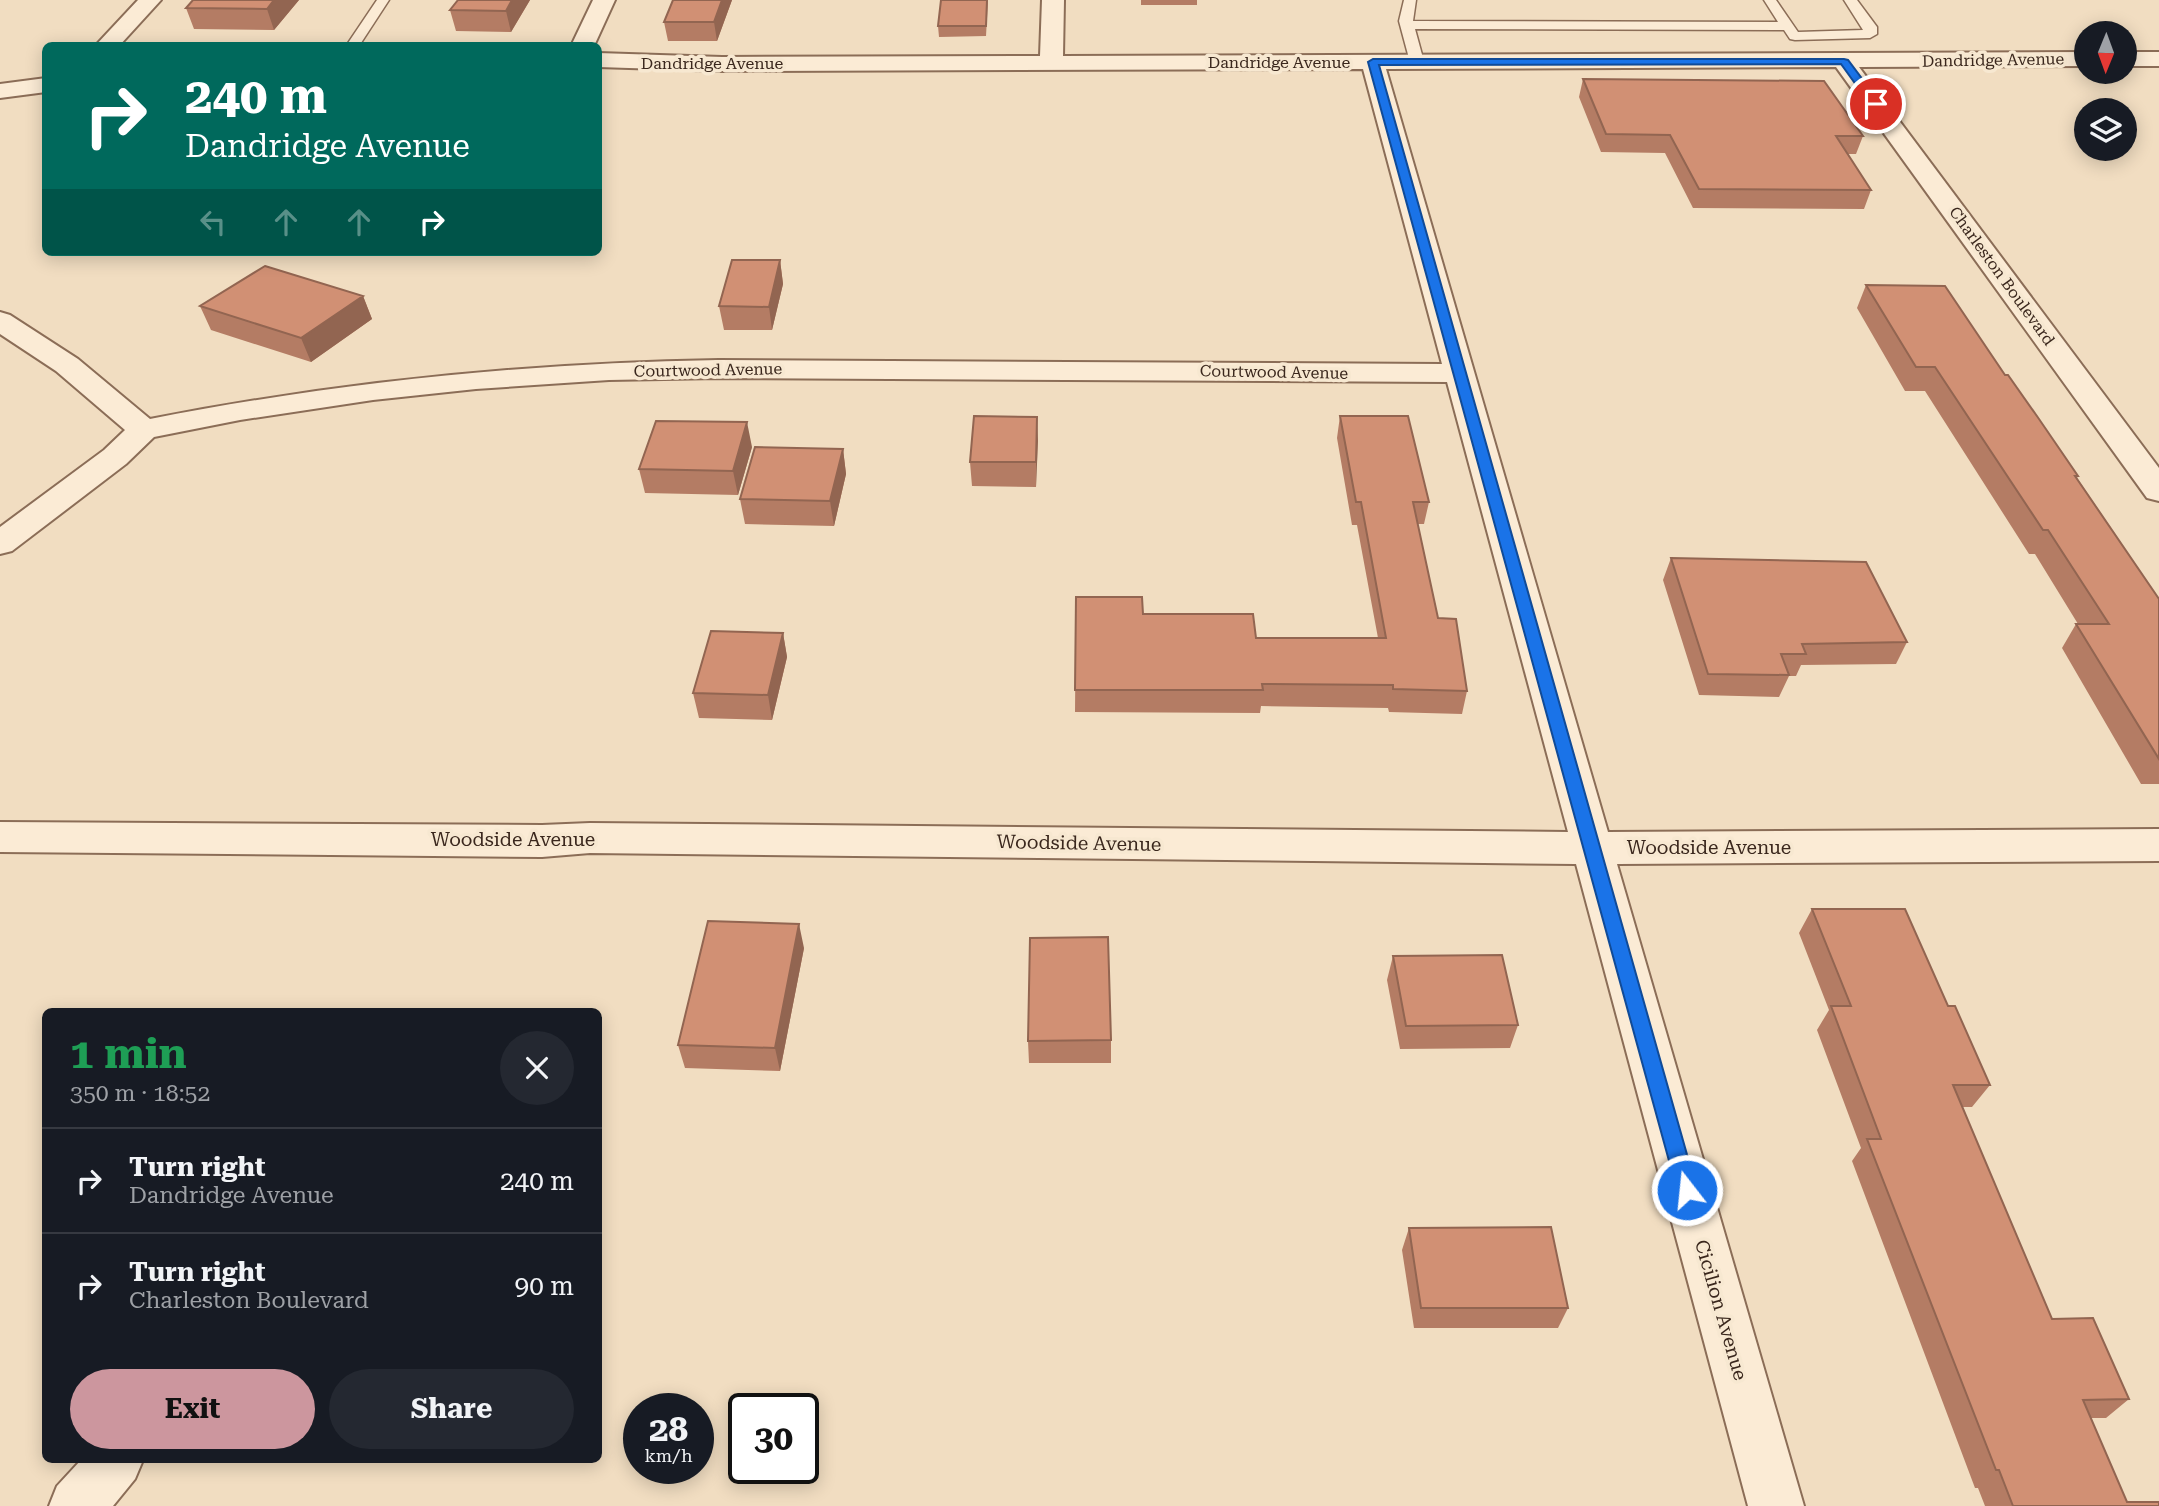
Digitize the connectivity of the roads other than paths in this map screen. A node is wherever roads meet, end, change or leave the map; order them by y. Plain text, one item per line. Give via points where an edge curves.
1 (150, 0) edge
2 (383, 0) edge
3 (604, 0) edge
4 (1053, 0) edge
5 (1410, 0) edge
6 (1770, 0) edge
7 (1850, 0) edge
8 (1408, 25) junction
9 (1791, 31) junction
10 (110, 42) edge
11 (355, 42) edge
12 (584, 42) edge
13 (2074, 59) edge
14 (2137, 59) edge
15 (2159, 59) edge
16 (602, 60) edge
17 (1051, 61) junction
18 (1373, 62) junction
19 (1417, 62) junction
20 (1814, 62) junction
21 (1844, 62) junction
22 (42, 86) edge
23 (0, 91) edge
24 (0, 321) edge
25 (1458, 373) junction
26 (144, 430) junction
27 (2159, 491) edge
28 (0, 543) edge
29 (0, 837) edge
30 (2159, 845) edge
31 (1592, 848) junction
32 (113, 1463) edge
33 (77, 1506) edge
34 (1776, 1506) edge

1 - 10 street
2 - 11 lane
3 - 12 street
4 - 17 street
5 - 8 lane
6 - 9 lane
7 - 9 lane via 1870,27 1870,34
8 - 9 lane
8 - 19 lane
9 - 20 lane
13 - 21 street, Dandridge Avenue
14 - 15 street
16 - 17 street, Dandridge Avenue via 722,64
17 - 18 street, Dandridge Avenue
18 - 19 street, Dandridge Avenue
18 - 25 street, Cicilion Avenue
19 - 20 street, Dandridge Avenue
20 - 21 street, Dandridge Avenue
21 - 27 street, Charleston Boulevard
22 - 23 street
24 - 26 street via 68,365
25 - 26 street, Courtwood Avenue via 609,371 373,391
25 - 31 street, Cicilion Avenue
26 - 28 street
29 - 31 street, Woodside Avenue
30 - 31 street, Woodside Avenue
31 - 34 street, Cicilion Avenue
32 - 33 street

